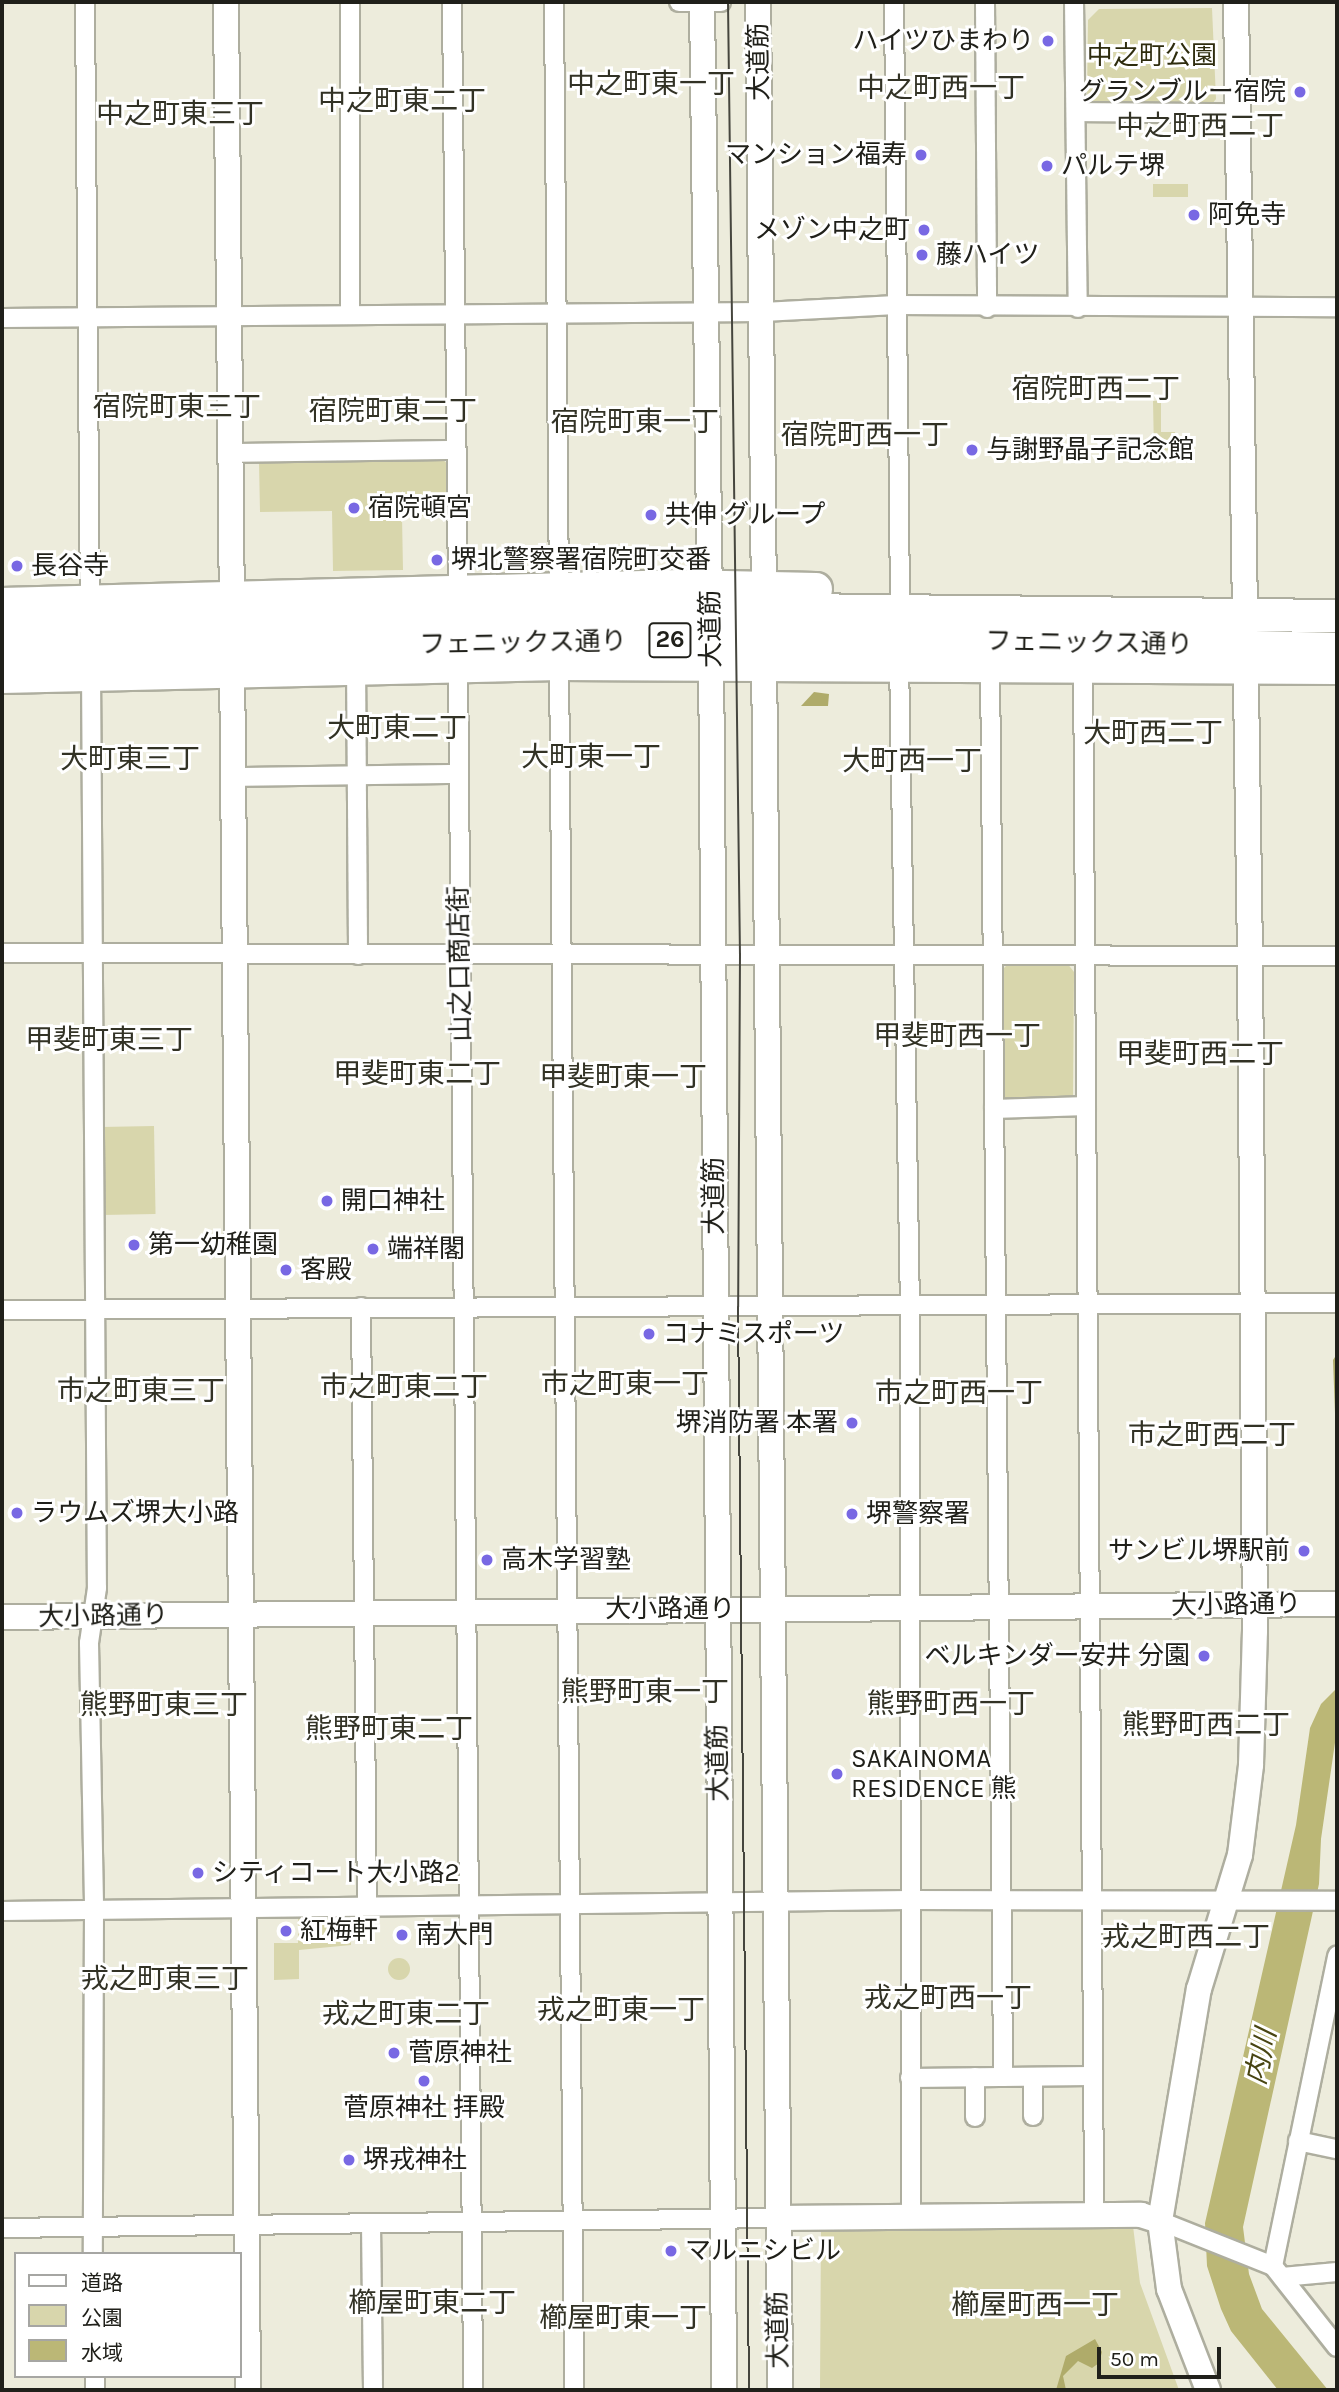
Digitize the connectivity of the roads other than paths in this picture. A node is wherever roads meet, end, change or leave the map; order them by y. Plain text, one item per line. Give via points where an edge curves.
1 (85, 2) edge
2 (226, 2) edge
3 (350, 2) edge
4 (452, 2) edge
5 (554, 2) edge
6 (678, 2) edge
7 (702, 2) edge
8 (721, 2) edge
9 (758, 2) edge
10 (894, 2) edge
11 (985, 2) edge
12 (1074, 2) edge
13 (1236, 2) edge
14 (1076, 112) junction
15 (1237, 113) junction
16 (896, 305) junction
17 (1243, 307) junction
18 (1337, 307) edge
19 (987, 308) junction
20 (1079, 308) junction
21 (556, 312) junction
22 (708, 312) junction
23 (762, 312) junction
24 (350, 313) junction
25 (455, 315) junction
26 (86, 316) junction
27 (228, 317) junction
28 (2, 318) edge
29 (456, 450) junction
30 (229, 453) junction
31 (1337, 595) edge
32 (990, 601) junction
33 (2, 604) edge
34 (1245, 604) junction
35 (1337, 616) edge
36 (764, 625) junction
37 (710, 626) junction
38 (899, 626) junction
39 (2, 627) edge
40 (559, 628) junction
41 (232, 636) junction
42 (91, 639) junction
43 (458, 644) junction
44 (1337, 649) edge
45 (2, 653) edge
46 (990, 653) junction
47 (1084, 655) junction
48 (356, 657) junction
49 (1246, 657) junction
50 (1337, 668) edge
51 (2, 677) edge
52 (457, 774) junction
53 (358, 776) junction
54 (235, 778) junction
55 (995, 952) junction
56 (2, 953) edge
57 (92, 953) junction
58 (905, 953) junction
59 (460, 954) junction
60 (714, 954) junction
61 (1085, 954) junction
62 (358, 955) junction
63 (562, 955) junction
64 (769, 955) junction
65 (1250, 956) junction
66 (1337, 956) edge
67 (235, 957) junction
68 (1086, 1105) junction
69 (994, 1109) junction
70 (1337, 1303) edge
71 (1251, 1304) junction
72 (714, 1306) junction
73 (1090, 1306) junction
74 (361, 1307) junction
75 (998, 1307) junction
76 (464, 1308) junction
77 (565, 1308) junction
78 (768, 1308) junction
79 (910, 1308) junction
80 (2, 1310) edge
81 (93, 1310) junction
82 (239, 1311) junction
83 (1254, 1604) junction
84 (1337, 1604) edge
85 (1000, 1607) junction
86 (1091, 1607) junction
87 (715, 1608) junction
88 (908, 1608) junction
89 (770, 1609) junction
90 (568, 1610) junction
91 (467, 1611) junction
92 (365, 1612) junction
93 (240, 1614) junction
94 (93, 1616) junction
95 (2, 1617) edge
96 (1226, 1898) junction
97 (1092, 1899) junction
98 (909, 1900) junction
99 (1002, 1900) junction
100 (773, 1901) junction
101 (1335, 1901) edge
102 (719, 1902) junction
103 (569, 1904) junction
104 (469, 1905) junction
105 (367, 1906) junction
106 (243, 1908) junction
107 (94, 1909) junction
108 (2, 1911) edge
109 (1337, 1956) edge
110 (1091, 2076) junction
111 (975, 2077) junction
112 (1003, 2077) junction
113 (1033, 2077) junction
114 (910, 2078) junction
115 (1033, 2116) dead end
116 (975, 2117) dead end
117 (1298, 2141) junction
118 (1337, 2149) edge
119 (1094, 2215) junction
120 (911, 2216) junction
121 (776, 2218) junction
122 (721, 2220) junction
123 (1160, 2221) junction
124 (471, 2223) junction
125 (573, 2223) junction
126 (372, 2224) junction
127 (93, 2225) junction
128 (246, 2225) junction
129 (2, 2228) edge
130 (93, 2252) edge
131 (1273, 2268) junction
132 (1337, 2272) edge
133 (1337, 2347) edge
134 (248, 2390) edge
135 (373, 2390) edge
136 (473, 2390) edge
137 (575, 2390) edge
138 (724, 2390) edge
139 (780, 2390) edge
140 (1208, 2390) edge

1 - 26 street
2 - 27 street
3 - 24 street
4 - 25 street, 山之口商店街
5 - 21 street
6 - 7 street
7 - 8 street
7 - 22 street, 大道筋
9 - 23 street, 大道筋
10 - 16 street
11 - 19 street
12 - 14 street
13 - 15 street
14 - 15 street
14 - 20 street
15 - 17 street
16 - 19 street
16 - 23 street
16 - 38 street
17 - 18 street
17 - 20 street
17 - 34 street
19 - 20 street
21 - 22 street
21 - 25 street
21 - 40 street
22 - 23 street
22 - 37 street, 大道筋
23 - 36 street, 大道筋
24 - 25 street
24 - 27 street
25 - 29 street, 山之口商店街
26 - 27 street
26 - 28 street
26 - 42 street
27 - 30 street
29 - 30 street
29 - 43 street, 山之口商店街
30 - 41 street
31 - 34 highway, 26
32 - 34 highway, フェニックス通り / 26
32 - 38 highway, フェニックス通り / 26
32 - 46 street
33 - 42 highway, 26
34 - 35 highway, フェニックス通り / 26
34 - 49 street
36 - 37 highway, 26
36 - 37 highway, フェニックス通り / 26
36 - 38 highway, 26
36 - 38 highway, フェニックス通り / 26
36 - 64 street, 大道筋
37 - 40 highway, 26
37 - 40 highway, フェニックス通り / 26
37 - 60 street, 大道筋
38 - 46 highway, 26
38 - 58 street
39 - 42 highway, フェニックス通り / 26
40 - 43 highway, 26
40 - 43 highway, フェニックス通り / 26
40 - 63 street
41 - 42 highway, 26
41 - 42 highway, フェニックス通り / 26
41 - 43 highway, フェニックス通り / 26
41 - 48 highway, 26
41 - 54 street
42 - 45 highway, フェニックス通り / 26
42 - 51 highway, 26
42 - 57 street
43 - 48 highway, 26
43 - 52 street, 山之口商店街
44 - 49 highway, 26
46 - 47 highway, 26
46 - 55 street
47 - 49 highway, 26
47 - 61 street
48 - 53 street
49 - 50 highway, 26
49 - 65 street
52 - 53 street
52 - 59 street, 山之口商店街
53 - 54 street
53 - 62 street
54 - 67 street
55 - 58 street
55 - 61 street
55 - 69 street
56 - 57 street
57 - 67 street
57 - 81 street
58 - 64 street
58 - 79 street
59 - 62 street
59 - 63 street
59 - 76 street, 山之口商店街
60 - 63 street
60 - 64 street
60 - 72 street, 大道筋
61 - 65 street
61 - 68 street
62 - 67 street
63 - 77 street
64 - 78 street, 大道筋
65 - 66 street
65 - 71 street
67 - 82 street
68 - 69 street
68 - 73 street
69 - 75 street
70 - 71 street
71 - 73 street
71 - 83 street
72 - 77 street
72 - 78 street
72 - 87 street, 大道筋
73 - 75 street
73 - 86 street
74 - 76 street
74 - 82 street
74 - 92 street
75 - 79 street
75 - 85 street
76 - 77 street
76 - 91 street, 山之口商店街
77 - 90 street
78 - 79 street
78 - 89 street, 大道筋
79 - 88 street
80 - 81 street
81 - 82 street
81 - 94 street via 97,1588
82 - 93 street
83 - 84 street, 大小路通り
83 - 86 street, 大小路通り
83 - 96 street via 1248,1812
85 - 86 street, 大小路通り
85 - 88 street, 大小路通り
85 - 99 street
86 - 97 street
87 - 89 street, 大小路通り
87 - 90 street, 大小路通り
87 - 102 street, 大道筋
88 - 89 street, 大小路通り
88 - 98 street
89 - 100 street, 大道筋
90 - 91 street, 大小路通り
90 - 103 street
91 - 92 street, 大小路通り
91 - 104 street, 山之口商店街
92 - 93 street, 大小路通り
92 - 105 street
93 - 94 street, 大小路通り
93 - 106 street
94 - 95 street, 大小路通り
94 - 107 street via 89,1643
96 - 97 street
96 - 101 street
96 - 123 street via 1199,1989
97 - 99 street
97 - 110 street
98 - 99 street
98 - 100 street
98 - 114 street
99 - 112 street
100 - 102 street
100 - 121 street, 大道筋
102 - 103 street
102 - 122 street, 大道筋
103 - 104 street
103 - 125 street
104 - 105 street
104 - 124 street, 山之口商店街
105 - 106 street
106 - 107 street
106 - 128 street
107 - 108 street
107 - 127 street
109 - 117 street
110 - 113 street
110 - 119 street
111 - 112 street
111 - 114 street
111 - 116 street
112 - 113 street
113 - 115 street
114 - 120 street
117 - 118 street
117 - 131 street
119 - 120 street
119 - 123 street via 1142,2215
120 - 121 street
121 - 122 street
121 - 139 street, 大道筋
122 - 125 street
122 - 138 street, 大道筋
123 - 131 street
123 - 140 street via 1169,2289
124 - 125 street
124 - 126 street
124 - 136 street, 山之口商店街
125 - 137 street
126 - 128 street
126 - 135 street
127 - 128 street
127 - 129 street
127 - 130 street
128 - 134 street
131 - 132 street
131 - 133 street

